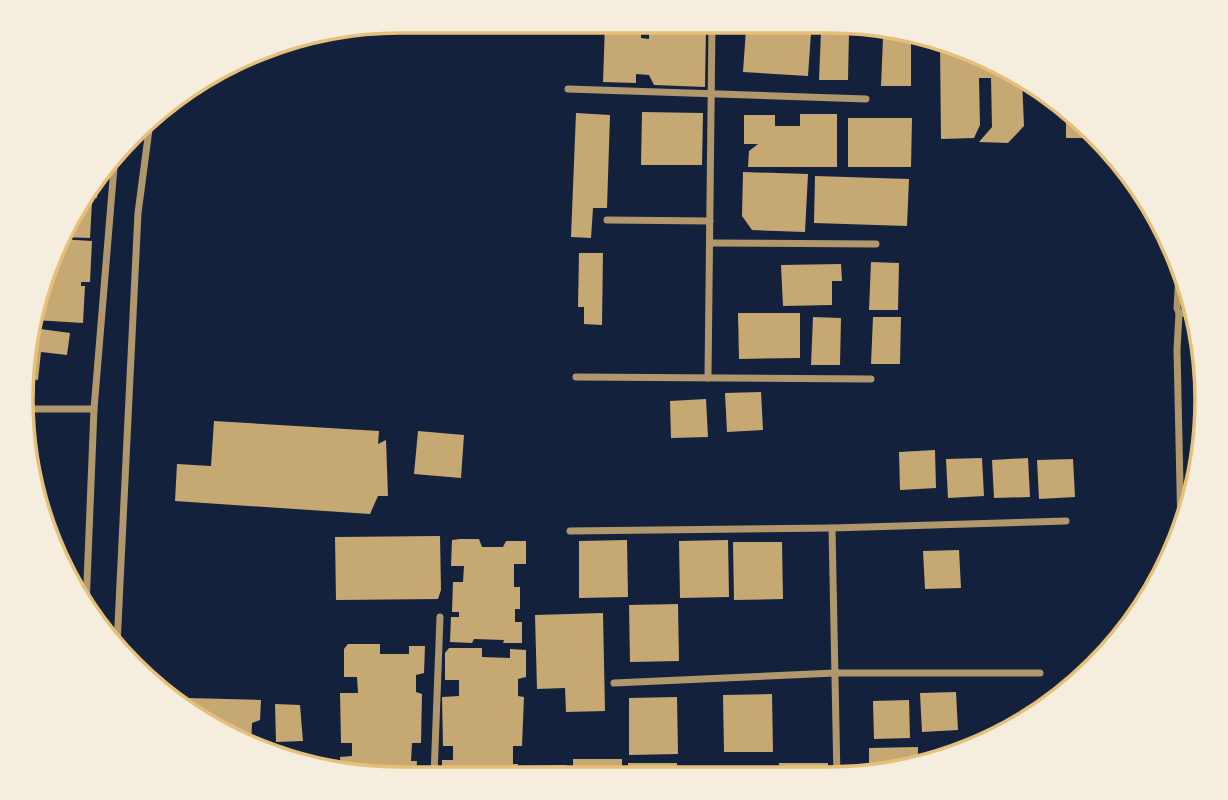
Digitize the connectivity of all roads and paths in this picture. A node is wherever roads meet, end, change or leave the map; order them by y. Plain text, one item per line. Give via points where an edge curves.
1 (712, 33) edge
2 (568, 89) dead end
3 (711, 93) junction
4 (866, 99) dead end
5 (148, 134) edge
6 (113, 172) edge
7 (607, 220) dead end
8 (710, 221) junction
9 (710, 243) junction
10 (876, 244) dead end
11 (1178, 292) edge
12 (1179, 313) junction
13 (1184, 313) edge
14 (576, 377) dead end
15 (708, 378) junction
16 (871, 379) dead end
17 (33, 409) edge
18 (94, 409) junction
19 (1180, 501) edge
20 (1066, 521) dead end
21 (832, 528) junction
22 (570, 531) dead end
23 (87, 591) edge
24 (440, 617) dead end
25 (118, 634) edge
26 (835, 673) junction
27 (1040, 673) dead end
28 (614, 683) dead end
29 (434, 767) edge
30 (837, 767) edge

1 - 3 street
2 - 3 street
3 - 4 street
3 - 8 street
5 - 25 street via 138,213
6 - 18 street
7 - 8 street
8 - 9 street
9 - 10 street
9 - 15 street
11 - 12 street
12 - 13 street
12 - 19 street
14 - 15 street
15 - 16 street
17 - 18 street
18 - 23 street
20 - 21 street
21 - 22 street
21 - 26 street
24 - 29 street
26 - 27 street
26 - 28 street
26 - 30 street

